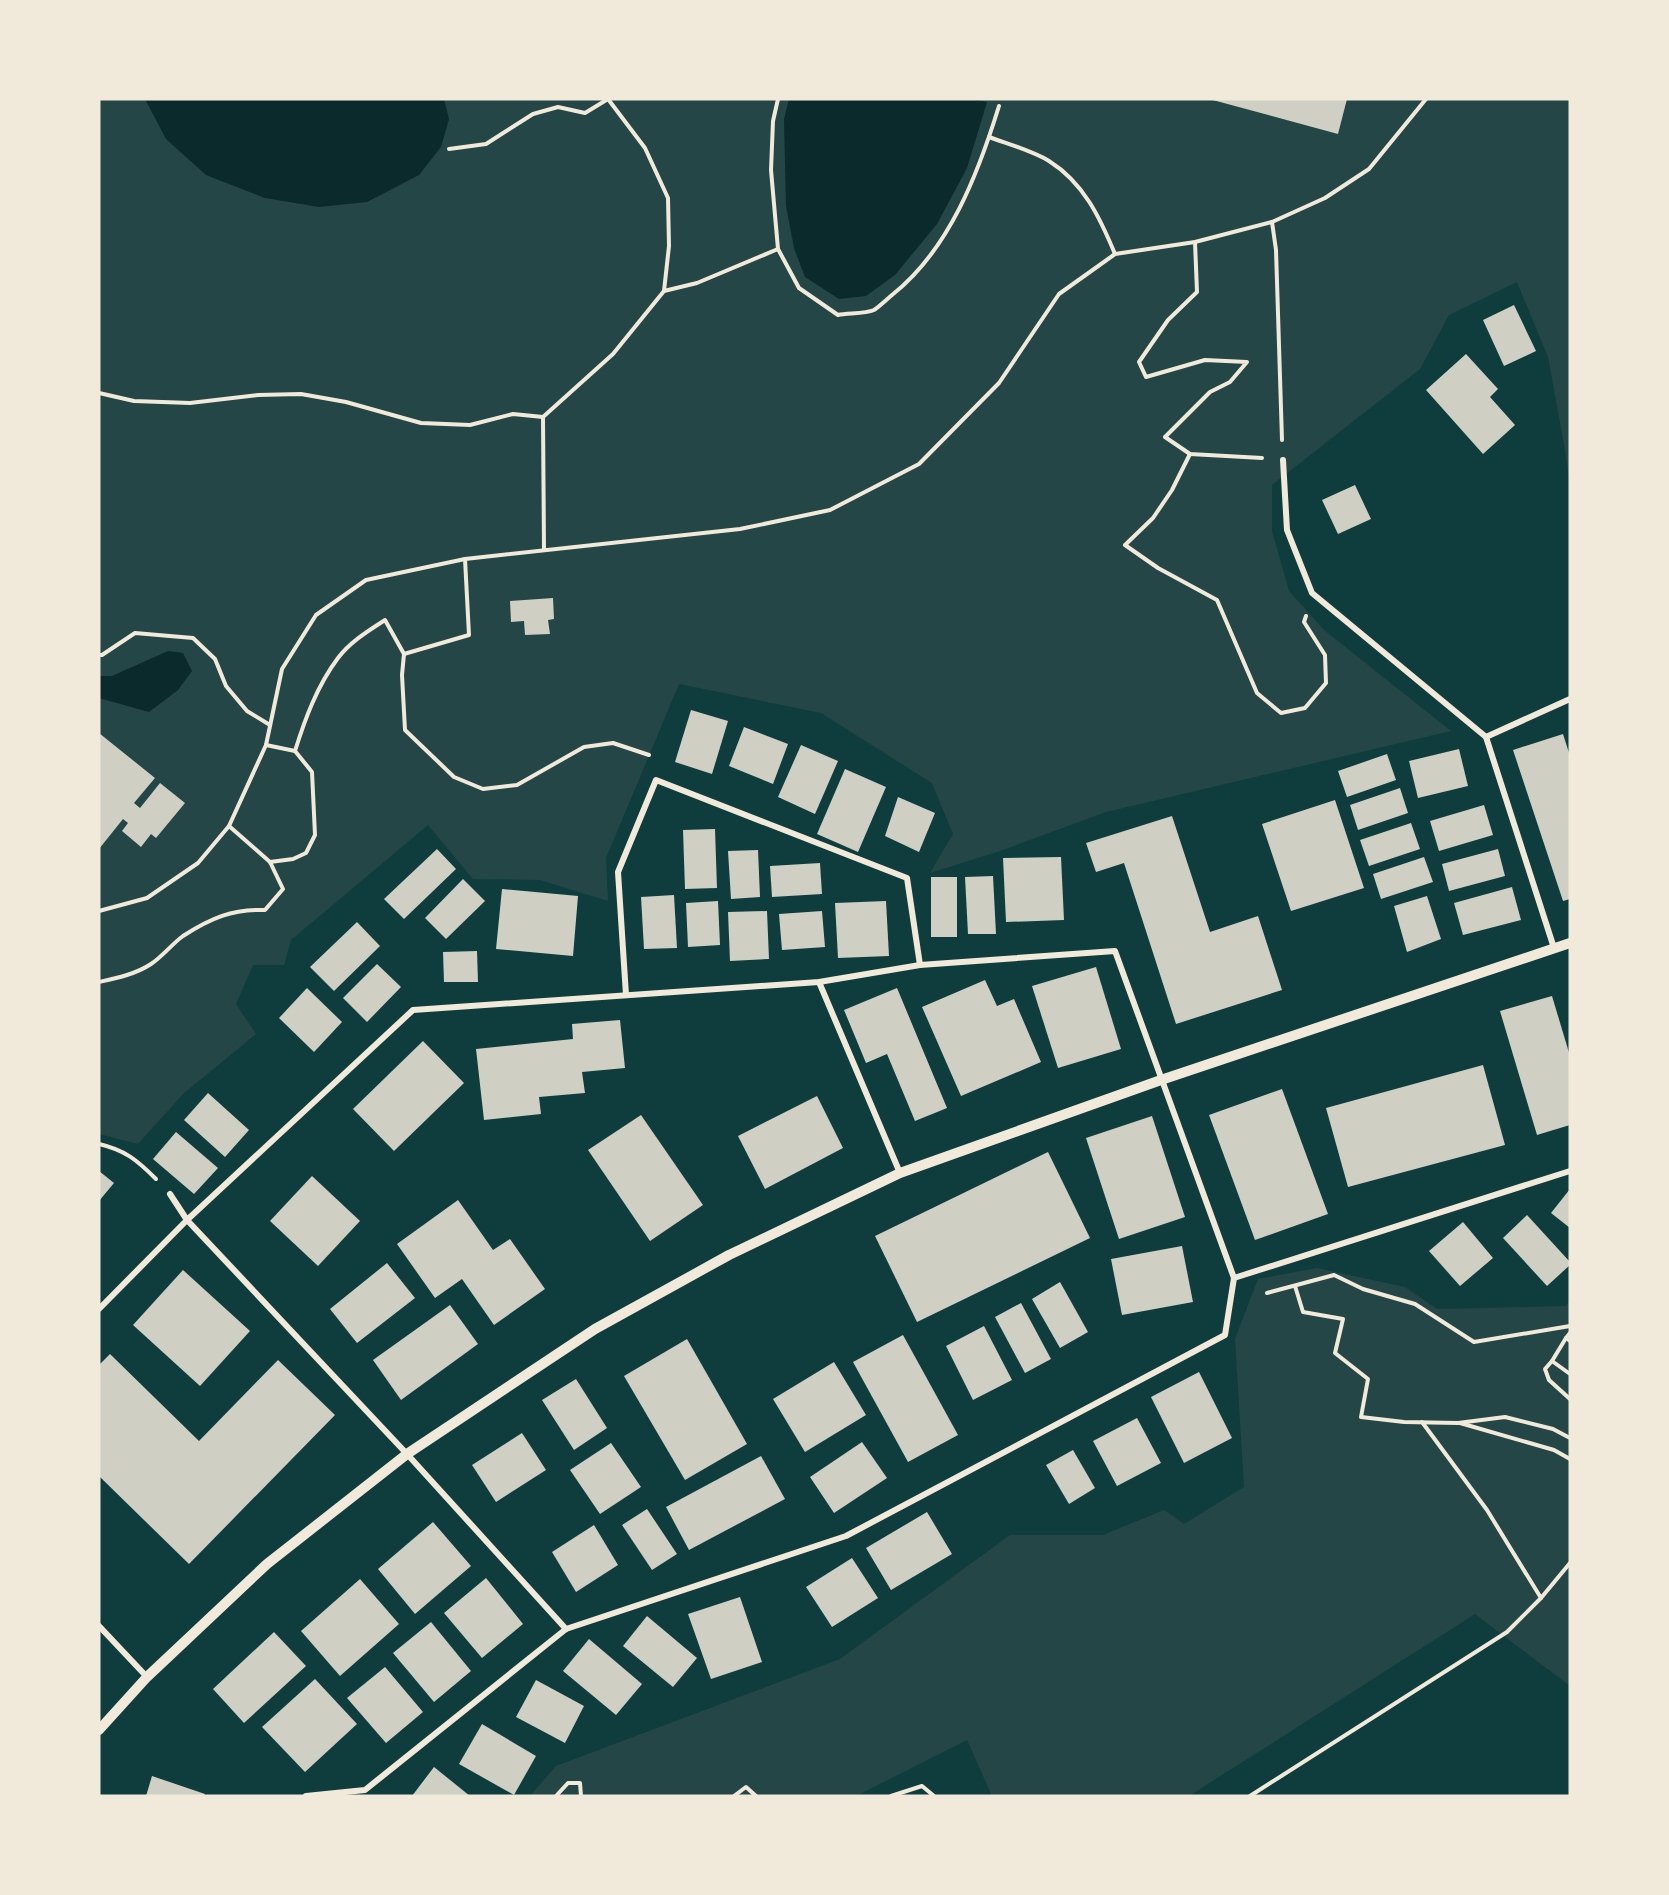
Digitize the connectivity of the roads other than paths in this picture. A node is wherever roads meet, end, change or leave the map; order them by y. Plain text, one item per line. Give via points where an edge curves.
1 (1283, 460) road end
2 (1570, 699) edge
3 (1486, 737) junction
4 (1570, 942) edge
5 (1554, 948) junction
6 (920, 965) junction
7 (819, 982) junction
8 (626, 995) junction
9 (1161, 1080) junction
10 (1570, 1171) edge
11 (900, 1173) junction
12 (170, 1194) dead end
13 (187, 1220) junction
14 (1234, 1278) junction
15 (99, 1309) edge
16 (407, 1454) junction
17 (99, 1626) edge
18 (566, 1629) junction
19 (147, 1677) junction
20 (99, 1730) edge
21 (306, 1796) edge

1 - 3 street via 1287,530 1312,593
2 - 3 street
3 - 5 street
4 - 5 street
5 - 9 street
6 - 7 street
6 - 8 street via 907,879 656,780 618,872
6 - 9 street via 1115,951
7 - 8 street
7 - 11 street
8 - 13 street via 413,1010
9 - 11 street
9 - 14 street
10 - 14 street
11 - 16 street via 729,1255 595,1329
12 - 13 street
13 - 15 street
13 - 16 street
14 - 18 street via 1225,1335 846,1536
16 - 18 street
16 - 19 street via 267,1564
17 - 19 street
18 - 21 street via 365,1790
19 - 20 street

